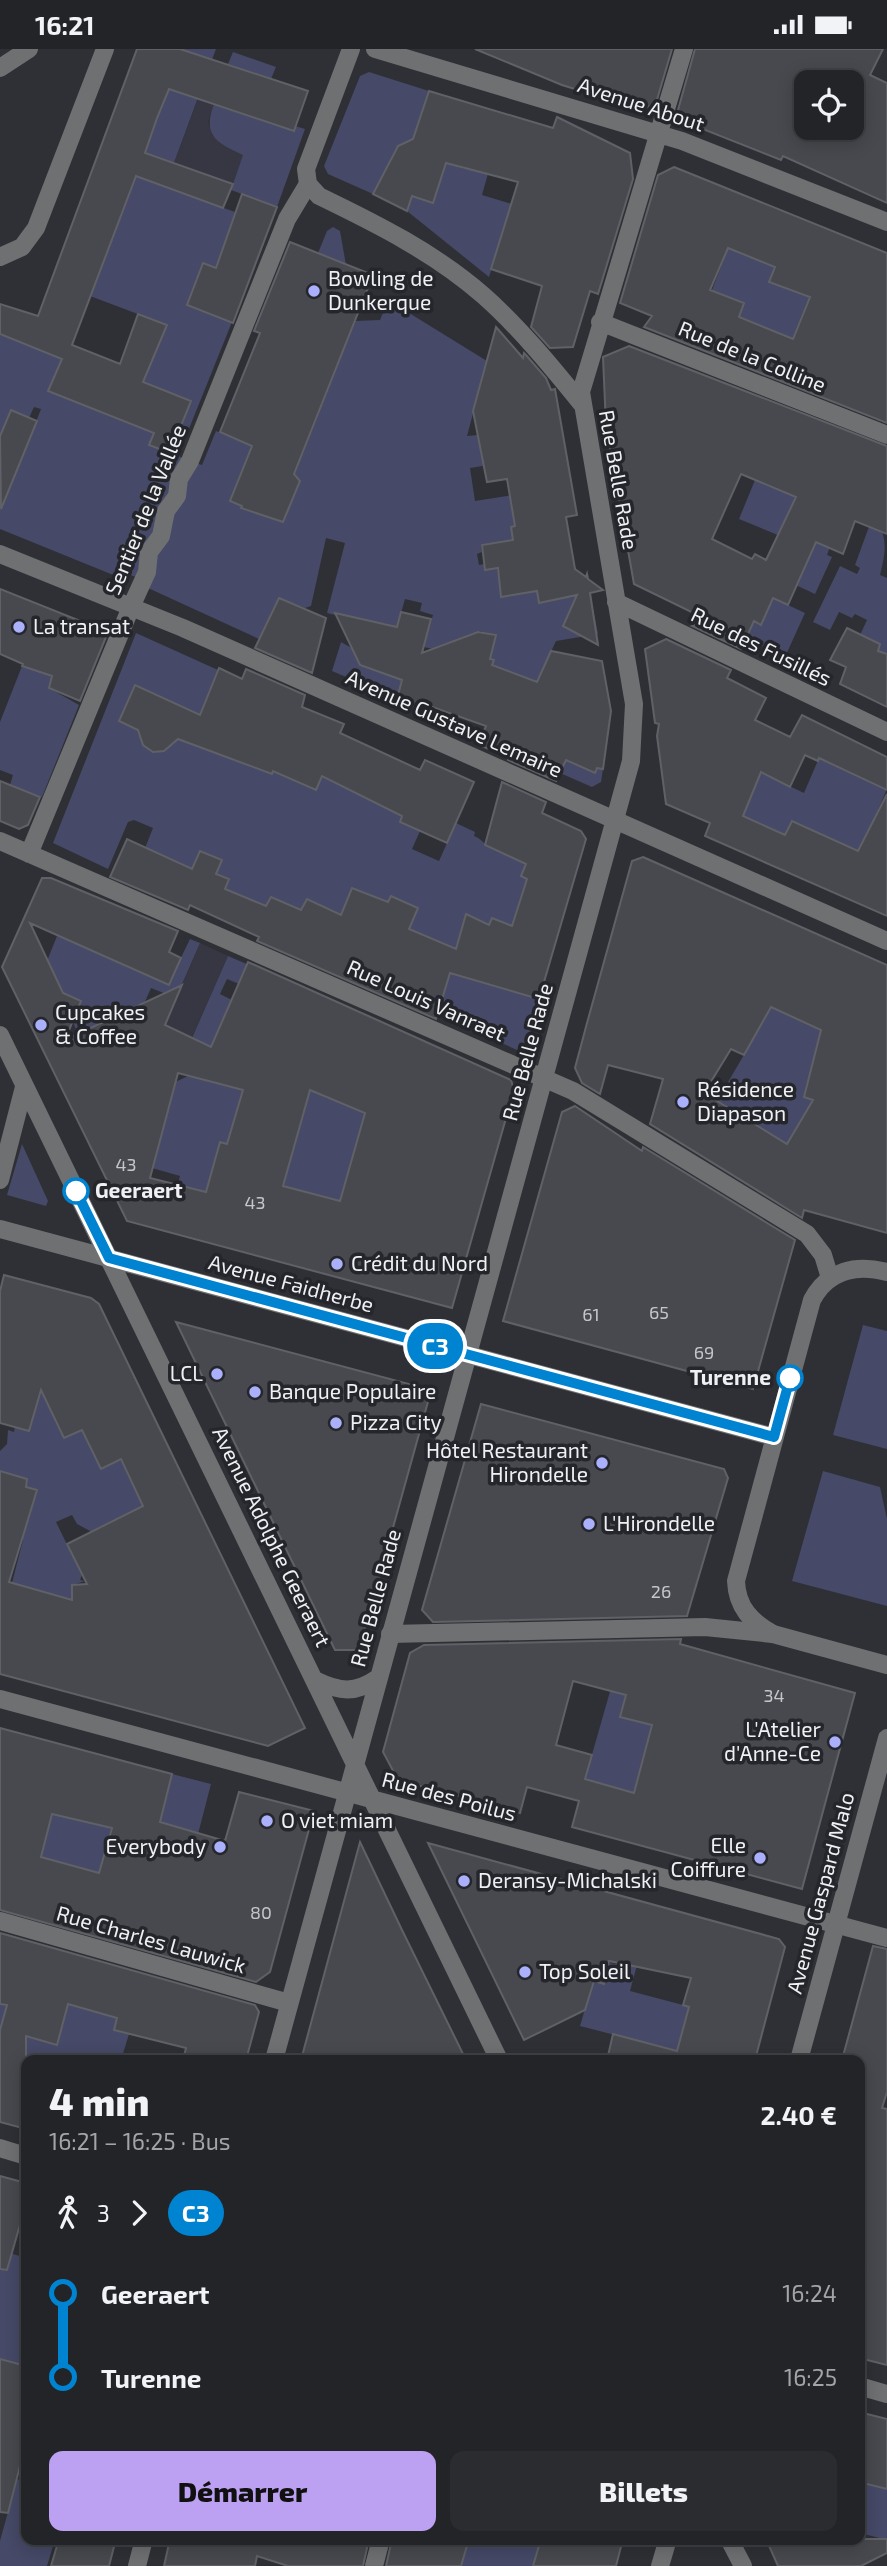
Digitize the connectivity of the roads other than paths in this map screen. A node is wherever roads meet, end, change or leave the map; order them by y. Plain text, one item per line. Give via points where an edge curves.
1 (29, 49) edge
2 (105, 49) edge
3 (351, 49) edge
4 (375, 49) edge
5 (684, 49) edge
6 (0, 68) edge
7 (659, 134) junction
8 (308, 184) junction
9 (887, 222) edge
10 (0, 257) edge
11 (600, 322) junction
12 (581, 403) junction
13 (887, 435) edge
14 (0, 554) edge
15 (616, 602) junction
16 (131, 607) junction
17 (887, 732) edge
18 (615, 820) junction
19 (0, 841) edge
20 (30, 854) junction
21 (887, 941) edge
22 (0, 1035) edge
23 (545, 1078) junction
24 (24, 1087) junction
25 (0, 1180) edge
26 (0, 1229) edge
27 (109, 1258) junction
28 (887, 1272) edge
29 (830, 1278) junction
30 (467, 1354) junction
31 (774, 1437) junction
32 (390, 1634) junction
33 (773, 1634) junction
34 (887, 1665) edge
35 (378, 1678) junction
36 (316, 1680) junction
37 (0, 1699) edge
38 (887, 1738) edge
39 (356, 1760) junction
40 (346, 1793) junction
41 (374, 1800) junction
42 (0, 1921) edge
43 (836, 1924) junction
44 (887, 1938) edge
45 (289, 2003) junction
46 (275, 2055) edge
47 (497, 2055) edge
48 (800, 2055) edge
49 (0, 2148) edge
50 (21, 2154) edge
51 (865, 2388) edge
52 (887, 2393) edge
53 (142, 2545) edge
54 (380, 2545) edge
55 (665, 2545) edge
56 (732, 2545) edge
57 (137, 2566) edge
58 (374, 2566) edge
59 (660, 2566) edge
60 (743, 2566) edge

1 - 6 street
2 - 10 street via 36,228 22,247
3 - 8 street via 306,169
4 - 7 street, Avenue About
5 - 7 street, Rue Belle Rade
7 - 9 street, Avenue About
7 - 11 street, Rue Belle Rade
8 - 12 street via 319,196 406,240 475,288
8 - 16 street, Sentier de la Vallée via 287,219 179,479 177,496 166,511 161,536 149,552 147,572
11 - 12 street, Rue Belle Rade
11 - 13 street, Rue de la Colline
12 - 15 street, Rue Belle Rade
14 - 16 street, Avenue Gustave Lemaire
15 - 17 street, Rue des Fusillés
15 - 18 street, Rue Belle Rade via 635,728
16 - 18 street, Avenue Gustave Lemaire
16 - 20 street, Sentier de la Vallée
18 - 21 street, Avenue Gustave Lemaire
18 - 23 street, Rue Belle Rade
19 - 20 street, Rue Louis Vanraet
20 - 23 street, Rue Louis Vanraet
22 - 24 street, Avenue Adolphe Geeraert
23 - 29 street, Rue Louis Vanraet via 807,1234 822,1255
23 - 30 street, Rue Belle Rade
24 - 25 street
24 - 27 street, Avenue Adolphe Geeraert
26 - 27 street, Avenue Faidherbe
27 - 30 street, Avenue Faidherbe
27 - 36 street, Avenue Adolphe Geeraert
28 - 29 street via 857,1268
29 - 31 street via 812,1300
30 - 31 street, Avenue Faidherbe
30 - 32 street, Rue Belle Rade
31 - 33 street via 736,1581 745,1612
32 - 33 street via 705,1627
32 - 35 street, Rue Belle Rade
33 - 34 street
35 - 36 street via 349,1692
35 - 39 street, Rue Belle Rade
36 - 39 street, Avenue Adolphe Geeraert
37 - 40 street, Rue des Poilus
38 - 43 street, Avenue Gaspard Malo
39 - 40 street, Rue Belle Rade
39 - 41 street, Avenue Adolphe Geeraert
40 - 41 street, Rue des Poilus
40 - 45 street, Rue Belle Rade
41 - 43 street, Rue des Poilus
41 - 47 street, Avenue Adolphe Geeraert
42 - 45 street, Rue Charles Lauwick
43 - 44 street, Rue des Poilus
43 - 48 street, Avenue Gaspard Malo
45 - 46 street, Rue Belle Rade
49 - 50 street
51 - 52 street
53 - 57 street
54 - 58 street
55 - 59 street
56 - 60 street

